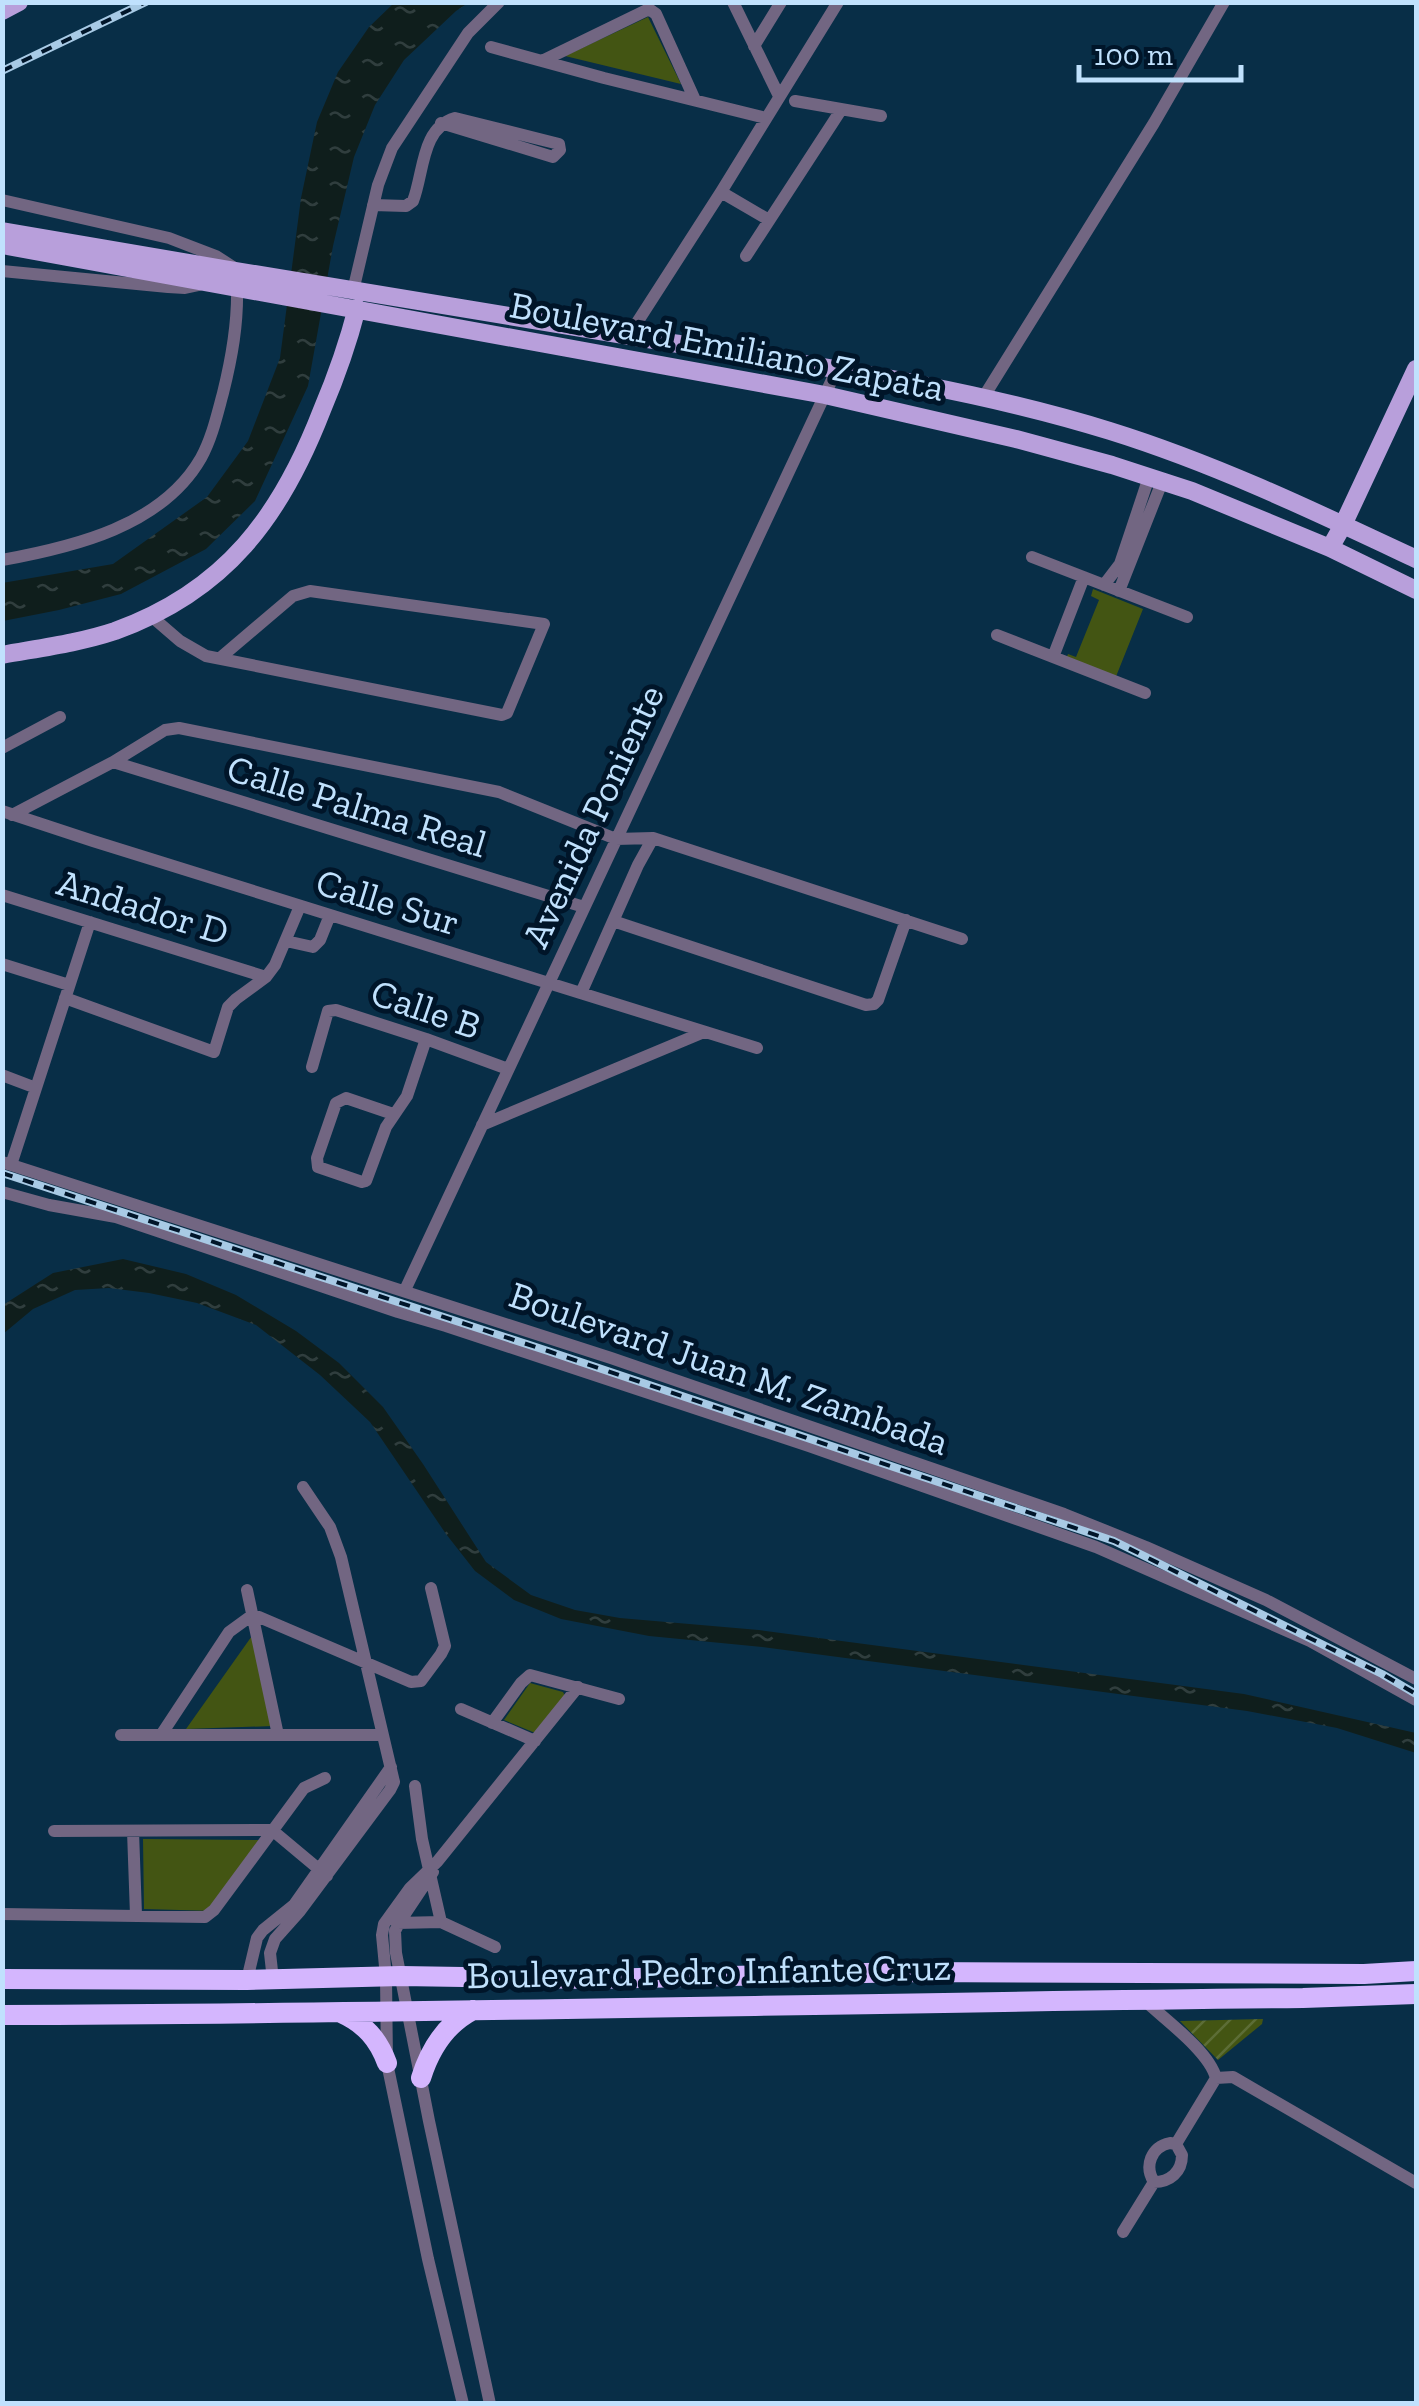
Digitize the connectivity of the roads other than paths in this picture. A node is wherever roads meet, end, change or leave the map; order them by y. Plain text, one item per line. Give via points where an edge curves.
1 (19, 2) edge
2 (499, 2) edge
3 (732, 2) edge
4 (781, 2) edge
5 (838, 2) edge
6 (1224, 2) edge
7 (2, 10) edge
8 (491, 46) dead end
9 (754, 46) junction
10 (542, 61) junction
11 (780, 96) junction
12 (694, 100) junction
13 (796, 101) dead end
14 (841, 110) junction
15 (881, 116) dead end
16 (766, 118) junction
17 (504, 136) dead end
18 (721, 192) junction
19 (2, 200) edge
20 (373, 205) junction
21 (769, 220) junction
22 (2, 231) edge
23 (2, 245) edge
24 (746, 256) dead end
25 (2, 271) edge
26 (238, 279) junction
27 (212, 282) junction
28 (355, 300) junction
29 (629, 336) junction
30 (837, 368) junction
31 (1416, 369) edge
32 (824, 395) junction
33 (982, 398) junction
34 (1156, 480) junction
35 (1343, 525) junction
36 (1330, 548) junction
37 (1032, 557) dead end
38 (1416, 558) edge
39 (2, 560) edge
40 (1084, 577) junction
41 (1104, 585) junction
42 (1416, 590) edge
43 (1119, 591) junction
44 (151, 616) junction
45 (1187, 617) dead end
46 (996, 635) dead end
47 (2, 655) edge
48 (220, 658) junction
49 (1054, 658) junction
50 (1145, 694) dead end
51 (60, 716) dead end
52 (2, 748) edge
53 (113, 762) junction
54 (7, 813) edge
55 (653, 838) junction
56 (616, 839) junction
57 (2, 895) edge
58 (300, 906) junction
59 (584, 907) junction
60 (330, 915) junction
61 (906, 920) junction
62 (613, 921) junction
63 (90, 922) junction
64 (962, 938) dead end
65 (286, 941) junction
66 (2, 964) edge
67 (266, 977) junction
68 (547, 983) junction
69 (67, 991) junction
70 (580, 993) junction
71 (704, 1032) junction
72 (426, 1039) junction
73 (757, 1048) dead end
74 (312, 1066) dead end
75 (508, 1070) junction
76 (2, 1075) edge
77 (36, 1088) junction
78 (394, 1114) junction
79 (482, 1125) junction
80 (7, 1163) edge
81 (2, 1192) edge
82 (405, 1290) junction
83 (302, 1488) dead end
84 (431, 1588) dead end
85 (247, 1590) dead end
86 (251, 1616) junction
87 (367, 1665) junction
88 (1416, 1679) edge
89 (578, 1687) junction
90 (619, 1698) dead end
91 (1416, 1700) edge
92 (462, 1709) dead end
93 (492, 1722) junction
94 (121, 1735) dead end
95 (161, 1735) junction
96 (278, 1735) junction
97 (382, 1735) junction
98 (535, 1741) junction
99 (325, 1778) dead end
100 (416, 1786) dead end
101 (272, 1830) junction
102 (54, 1831) dead end
103 (133, 1831) junction
104 (432, 1868) junction
105 (324, 1873) junction
106 (2, 1914) edge
107 (136, 1915) junction
108 (441, 1922) junction
109 (391, 1924) junction
110 (495, 1947) dead end
111 (1416, 1971) edge
112 (394, 1977) junction
113 (2, 1979) edge
114 (248, 1980) junction
115 (272, 1980) junction
116 (1416, 1994) edge
117 (1143, 2000) junction
118 (476, 2008) junction
119 (397, 2011) junction
120 (339, 2013) junction
121 (2, 2015) edge
122 (387, 2064) junction
123 (421, 2078) junction
124 (1216, 2078) junction
125 (1176, 2144) junction
126 (1154, 2182) junction
127 (1416, 2183) edge
128 (1123, 2232) dead end
129 (463, 2404) edge
130 (490, 2404) edge

1 - 7 main road
2 - 20 street via 468,33 392,148
3 - 9 street
4 - 9 street
5 - 11 street
6 - 33 street
8 - 10 street
9 - 11 street
10 - 12 street
10 - 12 street via 649,9
11 - 16 street
12 - 16 street
13 - 14 street
14 - 15 street
14 - 21 street
16 - 18 street
17 - 20 street via 441,123 429,142 414,201
18 - 21 street
18 - 29 street
19 - 26 street via 169,238 216,256
20 - 28 street
21 - 24 street
22 - 26 main road, Boulevard Emiliano Zapata
23 - 27 main road, Boulevard Emiliano Zapata
25 - 27 street via 185,288
26 - 27 main road, Boulevard Emiliano Zapata
26 - 28 main road, Boulevard Emiliano Zapata
26 - 39 street via 229,369 212,434 188,475 126,524 82,542
28 - 29 main road, Boulevard Emiliano Zapata
28 - 32 main road, Boulevard Emiliano Zapata
28 - 44 main road via 343,355 306,450 271,514 208,580
29 - 30 main road, Boulevard Emiliano Zapata
30 - 32 street, Avenida Poniente
30 - 33 main road, Boulevard Emiliano Zapata
31 - 35 main road
32 - 34 main road, Boulevard Emiliano Zapata
32 - 56 street, Avenida Poniente
33 - 35 main road, Boulevard Emiliano Zapata via 1146,442
34 - 36 main road, Boulevard Emiliano Zapata
34 - 41 street via 1120,564
34 - 43 street
35 - 36 main road
35 - 38 main road, Boulevard Emiliano Zapata
36 - 42 main road, Boulevard Emiliano Zapata
37 - 40 street
40 - 41 street
40 - 49 street
41 - 43 street
43 - 45 street
44 - 47 main road via 87,639
44 - 48 street via 194,651
46 - 49 street
48 - 48 street via 292,596 310,591 544,627 505,714
49 - 50 street
51 - 52 street
53 - 54 street
53 - 56 street via 179,728 499,792
53 - 59 street, Calle Palma Real
54 - 58 street, Calle Sur
55 - 56 street
55 - 61 street
55 - 62 street
56 - 59 street, Avenida Poniente
57 - 63 street, Andador D
58 - 60 street, Calle Sur
58 - 65 street
59 - 68 street, Avenida Poniente
60 - 65 street via 316,944
60 - 68 street, Calle Sur
61 - 62 street via 878,1000 866,1005
61 - 64 street
62 - 70 street
63 - 67 street, Andador D
63 - 69 street
65 - 67 street
66 - 69 street
67 - 69 street via 228,1008 214,1052
68 - 70 street, Calle Sur
68 - 75 street, Avenida Poniente
69 - 77 street
70 - 71 street, Calle Sur
71 - 73 street, Calle Sur
71 - 79 street
72 - 74 street, Calle B via 328,1011
72 - 75 street, Calle B
72 - 78 street
75 - 79 street, Avenida Poniente
76 - 77 street
77 - 80 street
78 - 78 street via 346,1098 336,1103 318,1166 362,1182
79 - 82 street, Avenida Poniente
80 - 82 street, Boulevard Juan M. Zambada
81 - 91 street, Boulevard Juan M. Zambada via 116,1217 1080,1541 1310,1641
82 - 88 street, Boulevard Juan M. Zambada via 1064,1514 1266,1600
83 - 87 street via 336,1540
84 - 87 street via 445,1646 424,1678 411,1682
85 - 86 street
86 - 87 street
86 - 95 street via 229,1632
86 - 96 street
87 - 97 street
89 - 90 street
89 - 93 street via 528,1676
89 - 98 street
92 - 93 street
93 - 98 street
94 - 95 street
95 - 96 street
96 - 97 street
97 - 105 street via 392,1767
98 - 104 street
99 - 101 street via 304,1788
100 - 104 street
101 - 103 street
101 - 105 street
101 - 107 street via 206,1918
102 - 103 street
103 - 107 street
104 - 108 street
104 - 109 street via 410,1888
105 - 114 street via 262,1930
105 - 115 street via 272,1945
106 - 107 street
108 - 109 street
108 - 110 street
109 - 112 street
111 - 112 highway, Boulevard Pedro Infante Cruz
112 - 115 highway, Boulevard Pedro Infante Cruz
112 - 119 street
113 - 114 highway, Boulevard Pedro Infante Cruz
114 - 115 highway, Boulevard Pedro Infante Cruz
116 - 117 highway, Boulevard Pedro Infante Cruz
117 - 118 highway, Boulevard Pedro Infante Cruz
117 - 124 street via 1193,2046
118 - 119 highway, Boulevard Pedro Infante Cruz
118 - 123 highway via 446,2031
119 - 120 highway, Boulevard Pedro Infante Cruz
119 - 122 street
119 - 123 street
120 - 121 highway, Boulevard Pedro Infante Cruz
120 - 122 highway via 370,2032
122 - 129 street
123 - 130 street
124 - 125 street
124 - 127 street via 1233,2076
125 - 126 street via 1179,2169
125 - 126 street via 1162,2144 1152,2156 1148,2170
126 - 128 street

